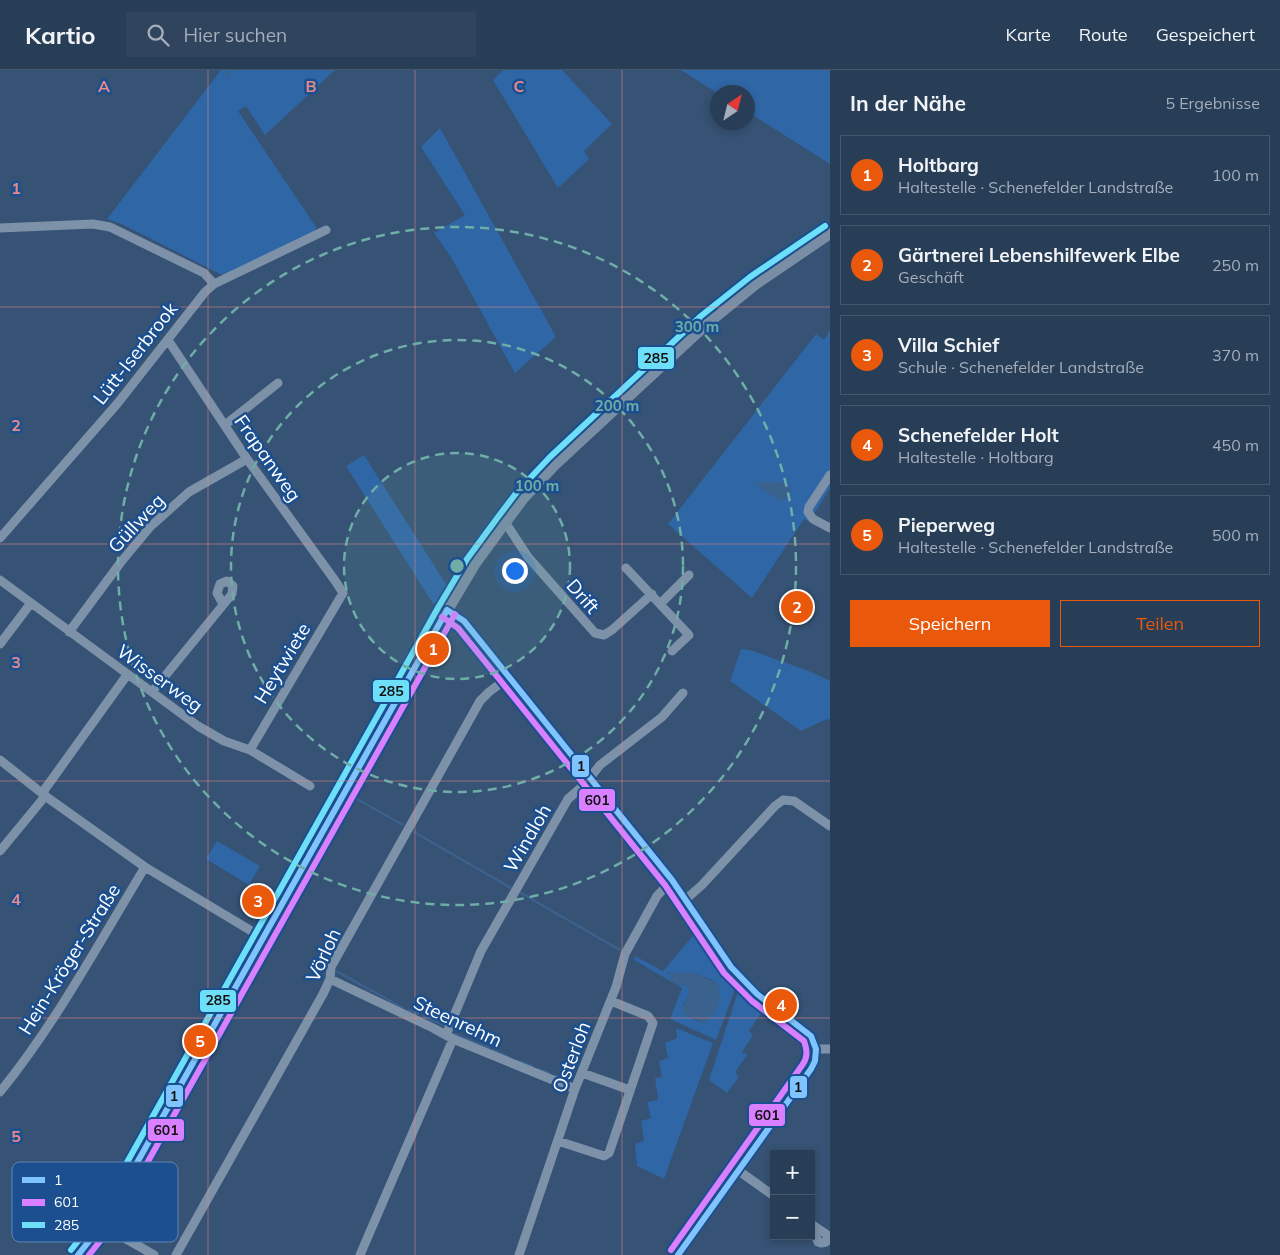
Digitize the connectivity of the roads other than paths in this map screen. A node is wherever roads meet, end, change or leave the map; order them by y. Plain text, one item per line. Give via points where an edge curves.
1 (0, 228) edge
2 (326, 230) dead end
3 (830, 232) edge
4 (214, 284) junction
5 (168, 340) junction
6 (278, 383) dead end
7 (225, 425) junction
8 (247, 459) junction
9 (830, 474) edge
10 (504, 522) junction
11 (830, 528) edge
12 (0, 538) edge
13 (626, 568) dead end
14 (689, 575) dead end
15 (0, 580) edge
16 (342, 593) joint
17 (652, 594) junction
18 (31, 603) junction
19 (223, 604) dead end
20 (660, 604) junction
21 (447, 610) junction
22 (69, 632) junction
23 (0, 644) edge
24 (672, 651) dead end
25 (128, 675) junction
26 (509, 677) junction
27 (152, 692) junction
28 (683, 693) dead end
29 (250, 750) junction
30 (0, 760) edge
31 (588, 778) junction
32 (310, 786) dead end
33 (44, 794) junction
34 (830, 826) edge
35 (0, 851) edge
36 (145, 867) junction
37 (672, 880) junction
38 (685, 900) junction
39 (263, 938) junction
40 (330, 979) junction
41 (611, 1001) junction
42 (450, 1037) junction
43 (816, 1049) junction
44 (830, 1049) edge
45 (582, 1073) junction
46 (575, 1089) junction
47 (630, 1090) junction
48 (0, 1092) edge
49 (558, 1141) junction
50 (137, 1162) edge
51 (739, 1170) junction
52 (773, 1195) edge
53 (88, 1242) edge
54 (132, 1242) edge
55 (78, 1255) edge
56 (154, 1255) edge
57 (176, 1255) edge
58 (360, 1255) edge
59 (519, 1255) edge
60 (678, 1255) edge

1 - 4 street via 93,224 110,227 204,273
2 - 4 street, Lütt-Iserbrook
3 - 10 main road via 743,293 701,328 556,463
4 - 5 street, Lütt-Iserbrook via 185,315
5 - 7 street, Frapanweg
5 - 12 street, Lütt-Iserbrook via 117,404
6 - 7 street
7 - 8 street, Frapanweg
8 - 16 street, Frapanweg
8 - 22 street, Güllweg via 189,492 150,527
9 - 11 street via 808,512 813,519
10 - 17 street, Drift via 528,557 595,633 604,635 612,630
10 - 21 main road
13 - 17 street
14 - 20 street
15 - 18 street, Wisserweg
16 - 29 street, Heytwiete
17 - 20 street
18 - 22 street, Wisserweg
18 - 23 street
19 - 27 street
20 - 24 street via 689,635
21 - 26 street via 464,621
21 - 39 main road
22 - 25 street, Wisserweg
25 - 27 street, Wisserweg
25 - 33 street
26 - 31 street
26 - 40 street, Vörloh via 480,701 331,967
27 - 29 street, Wisserweg via 198,726 224,741
28 - 31 street, Windloh via 662,717
29 - 32 street, Wisserweg
30 - 33 street
31 - 37 street
31 - 42 street, Windloh via 565,804 490,935
33 - 35 street
33 - 36 street
34 - 38 street via 794,801 783,800
36 - 39 street
36 - 48 street, Hein-Kröger-Straße via 55,1015
37 - 38 street
37 - 41 street, Osterloh via 657,896 628,948
38 - 43 street via 731,967 757,994 808,1032
39 - 50 main road
40 - 42 street, Steenrehm
40 - 57 street, Vörloh
41 - 45 street, Osterloh
41 - 47 street via 648,1016 653,1023
42 - 46 street, Steenrehm
42 - 58 street, Windloh
43 - 44 street
43 - 51 street via 811,1069
45 - 46 street, Osterloh
45 - 47 street
46 - 49 street, Osterloh
47 - 49 street via 609,1153 604,1156
49 - 59 street, Osterloh
51 - 52 street
51 - 60 street
53 - 55 main road
54 - 56 street

